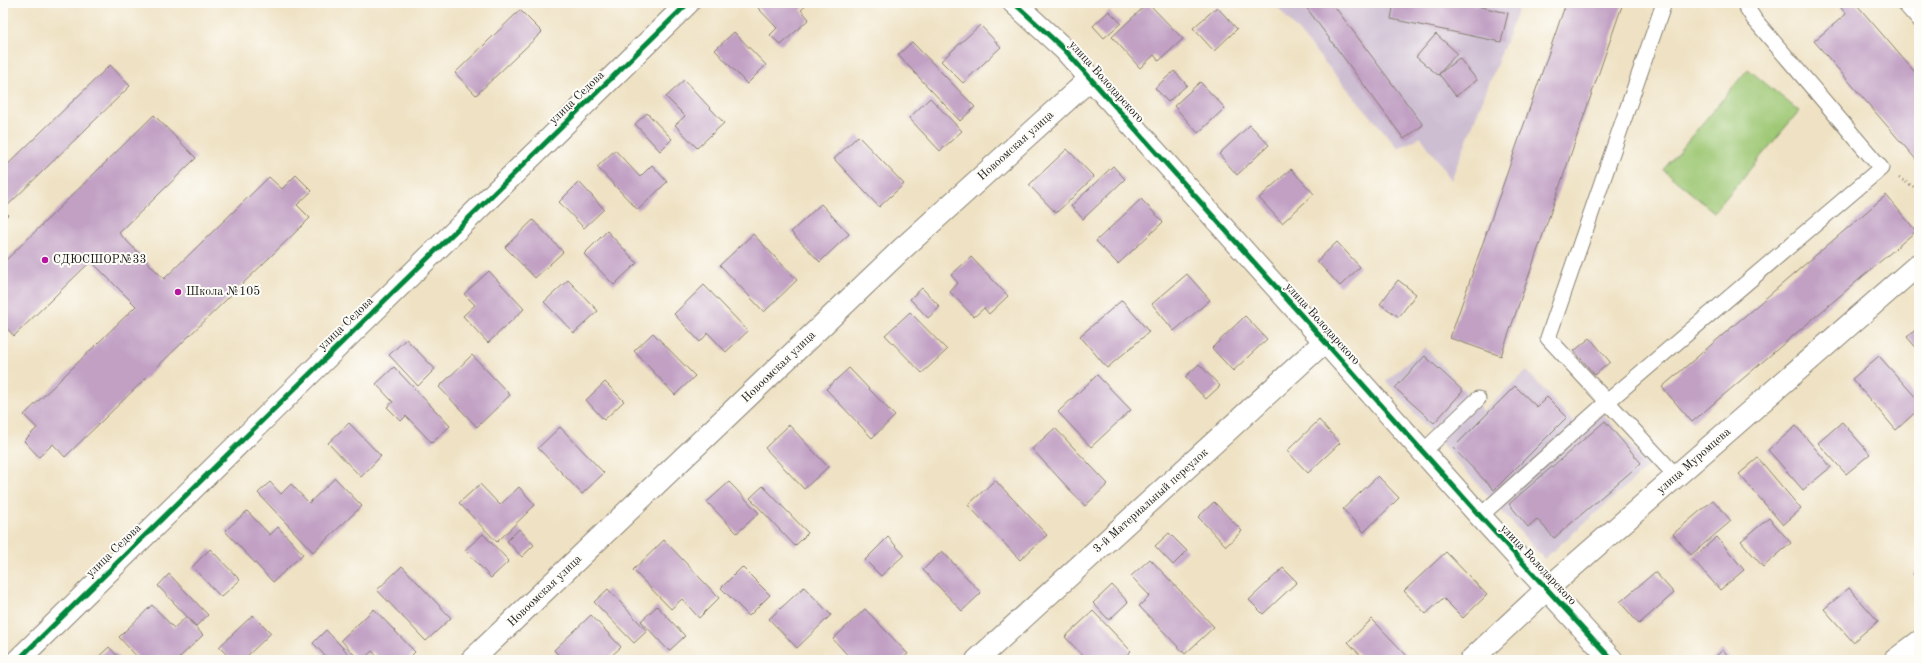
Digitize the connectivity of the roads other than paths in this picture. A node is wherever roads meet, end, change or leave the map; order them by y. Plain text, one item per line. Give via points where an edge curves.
1 (688, 3) edge
2 (1014, 3) edge
3 (1664, 3) edge
4 (1744, 3) edge
5 (1904, 3) edge
6 (1919, 20) edge
7 (1090, 79) junction
8 (1919, 264) edge
9 (1324, 342) junction
10 (1478, 399) dead end
11 (1607, 402) junction
12 (1423, 452) junction
13 (1676, 477) junction
14 (1480, 516) junction
15 (1547, 589) junction
16 (1919, 642) edge
17 (18, 660) edge
18 (472, 660) edge
19 (977, 660) edge
20 (1471, 660) edge
21 (1612, 660) edge
22 (1895, 660) edge

1 - 17 street, улица Седова
2 - 7 street, улица Володарского via 1065,50
3 - 11 lane via 1548,338
4 - 11 lane via 1754,20 1881,168
5 - 6 lane
7 - 9 street, улица Володарского
7 - 18 street, Новоомская улица via 902,249
8 - 13 street, улица Муромцева
9 - 12 street, улица Володарского
9 - 19 street, 3-й Материальный переулок
10 - 12 lane
11 - 13 lane
11 - 14 lane
12 - 14 street, улица Володарского
13 - 15 street, улица Муромцева
14 - 15 street, улица Володарского
15 - 20 street, улица Муромцева
15 - 21 street, улица Володарского
16 - 22 street

